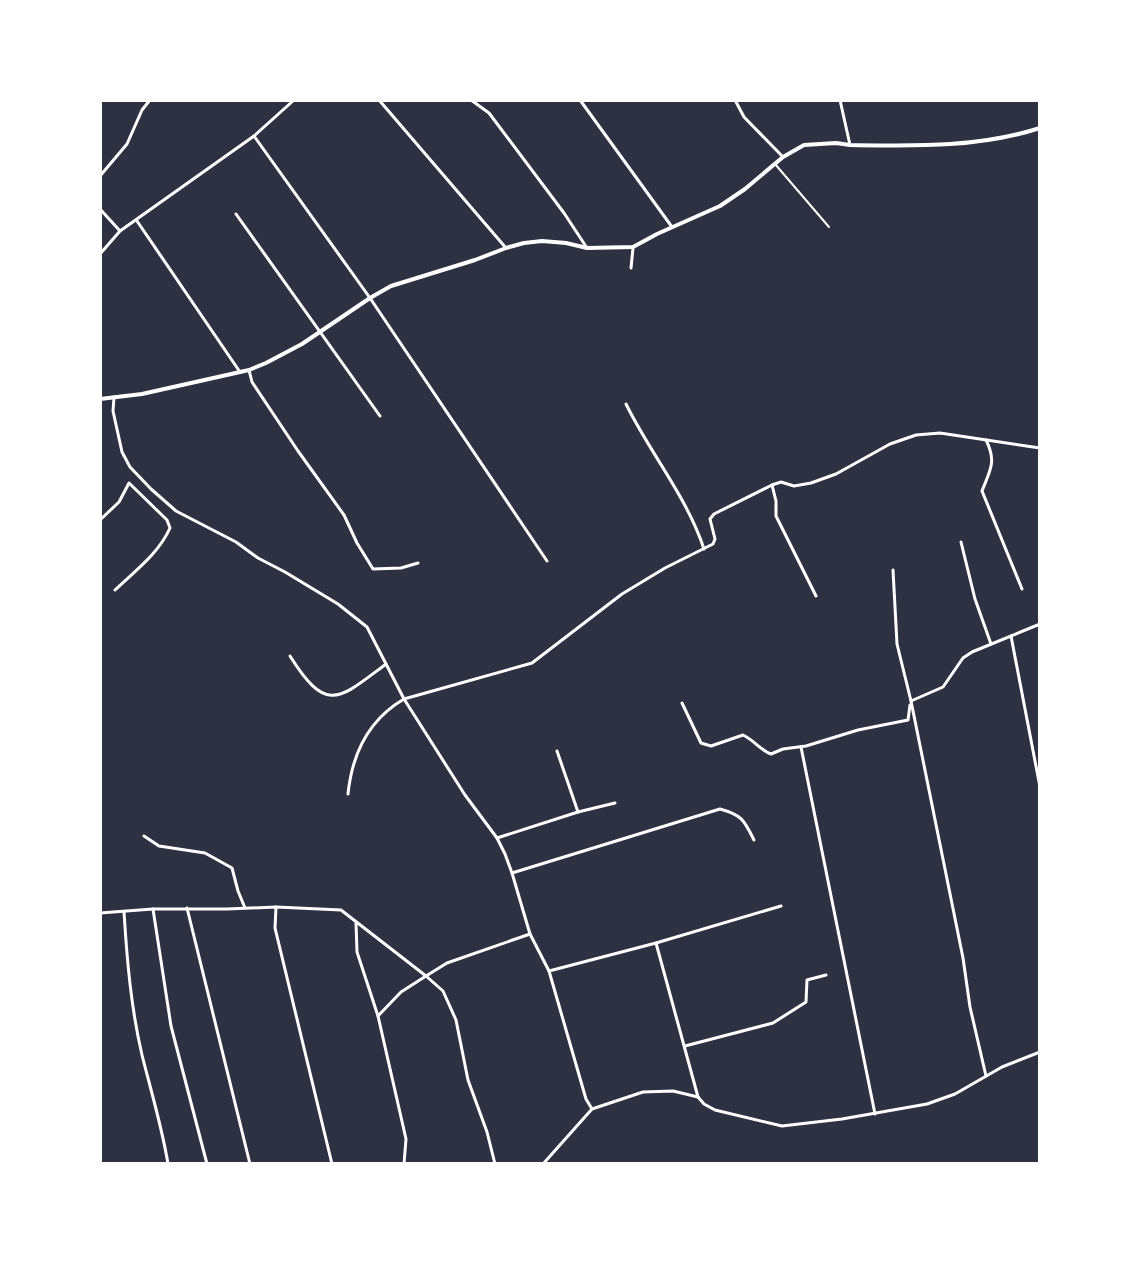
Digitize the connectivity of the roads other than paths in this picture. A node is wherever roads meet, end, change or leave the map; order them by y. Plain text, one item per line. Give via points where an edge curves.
1 (150, 100) edge
2 (294, 100) edge
3 (379, 100) edge
4 (471, 100) edge
5 (580, 100) edge
6 (735, 100) edge
7 (840, 100) edge
8 (1040, 128) edge
9 (254, 136) junction
10 (850, 145) junction
11 (783, 157) junction
12 (775, 163) junction
13 (100, 176) edge
14 (100, 209) edge
15 (236, 214) dead end
16 (137, 221) junction
17 (672, 227) junction
18 (829, 227) dead end
19 (120, 231) junction
20 (633, 247) junction
21 (506, 248) junction
22 (587, 248) junction
23 (100, 254) edge
24 (631, 268) dead end
25 (370, 298) junction
26 (321, 332) junction
27 (249, 370) junction
28 (240, 372) junction
29 (114, 397) junction
30 (100, 399) edge
31 (626, 404) dead end
32 (380, 416) dead end
33 (986, 440) junction
34 (1040, 448) edge
35 (772, 485) junction
36 (100, 520) edge
37 (961, 542) dead end
38 (704, 549) junction
39 (547, 561) dead end
40 (418, 563) dead end
41 (893, 570) dead end
42 (1022, 589) dead end
43 (115, 590) dead end
44 (816, 596) dead end
45 (1040, 624) edge
46 (1011, 636) junction
47 (991, 644) junction
48 (290, 656) dead end
49 (386, 664) junction
50 (404, 699) junction
51 (911, 701) junction
52 (682, 703) dead end
53 (801, 747) junction
54 (557, 751) dead end
55 (1040, 787) edge
56 (348, 794) dead end
57 (615, 803) dead end
58 (578, 812) junction
59 (144, 836) dead end
60 (497, 838) junction
61 (754, 840) dead end
62 (512, 873) junction
63 (781, 906) dead end
64 (276, 907) junction
65 (187, 908) junction
66 (245, 908) junction
67 (153, 909) junction
68 (123, 911) junction
69 (100, 913) edge
70 (356, 922) junction
71 (530, 934) junction
72 (656, 943) junction
73 (549, 971) junction
74 (826, 975) dead end
75 (426, 976) junction
76 (378, 1016) junction
77 (685, 1046) junction
78 (1040, 1052) edge
79 (986, 1076) junction
80 (698, 1097) junction
81 (592, 1109) junction
82 (875, 1114) junction
83 (168, 1164) edge
84 (207, 1164) edge
85 (250, 1164) edge
86 (332, 1164) edge
87 (404, 1164) edge
88 (495, 1164) edge
89 (543, 1164) edge

1 - 13 street via 127,144
2 - 9 street
3 - 21 street
4 - 22 street via 489,113
5 - 17 street
6 - 11 street via 744,117
7 - 10 street
8 - 10 street via 945,146
9 - 16 street
9 - 25 street
10 - 11 street via 804,145
11 - 12 street
12 - 17 street via 720,206
12 - 18 lane
14 - 19 street
15 - 26 street
16 - 19 street
16 - 28 street
17 - 20 street
19 - 23 street
20 - 22 street
20 - 24 street
21 - 22 street via 542,241
21 - 25 street via 391,286
25 - 26 street
25 - 39 street
26 - 27 street
26 - 32 street
27 - 28 street
27 - 40 street via 373,569
28 - 29 street
29 - 30 street
29 - 49 street via 122,452 151,489 176,511 359,619
31 - 38 street via 696,525
33 - 34 street
33 - 35 street via 916,435 836,474 794,486
33 - 42 street via 993,454 982,491
35 - 38 street via 714,514 710,524 715,539
35 - 44 street via 776,516
36 - 43 street via 129,483 170,528 151,557
37 - 47 street
38 - 50 street via 622,594 532,663
41 - 51 street via 897,644
45 - 46 street
46 - 47 street
46 - 55 street
47 - 51 street via 963,658 943,687
48 - 49 street via 301,675 331,697 345,694
49 - 50 street
50 - 56 street via 377,721 363,742
50 - 60 street
51 - 53 street via 908,720
51 - 79 street
52 - 53 street via 701,743 711,746 743,735 771,754
53 - 82 street
54 - 58 street
57 - 58 street
58 - 60 street
59 - 66 street via 159,846 205,853 232,868
60 - 62 street
61 - 62 street via 738,814 720,809
62 - 71 street
63 - 72 street
64 - 66 street
64 - 70 street via 341,910
64 - 86 street via 275,928
65 - 66 street
65 - 67 street
65 - 85 street
67 - 68 street
67 - 84 street via 171,1026
68 - 69 street
68 - 83 street via 142,1052
70 - 75 street
70 - 76 street via 357,952
71 - 73 street
71 - 75 street via 447,963
72 - 73 street
72 - 77 street
73 - 81 street
74 - 77 street via 807,980 806,1002 773,1023
75 - 76 street
75 - 88 street via 443,991 456,1020 468,1080
76 - 87 street via 406,1139
77 - 80 street
78 - 79 street
79 - 82 street via 927,1104
80 - 81 street via 643,1092
80 - 82 street via 715,1110 782,1126
81 - 89 street

